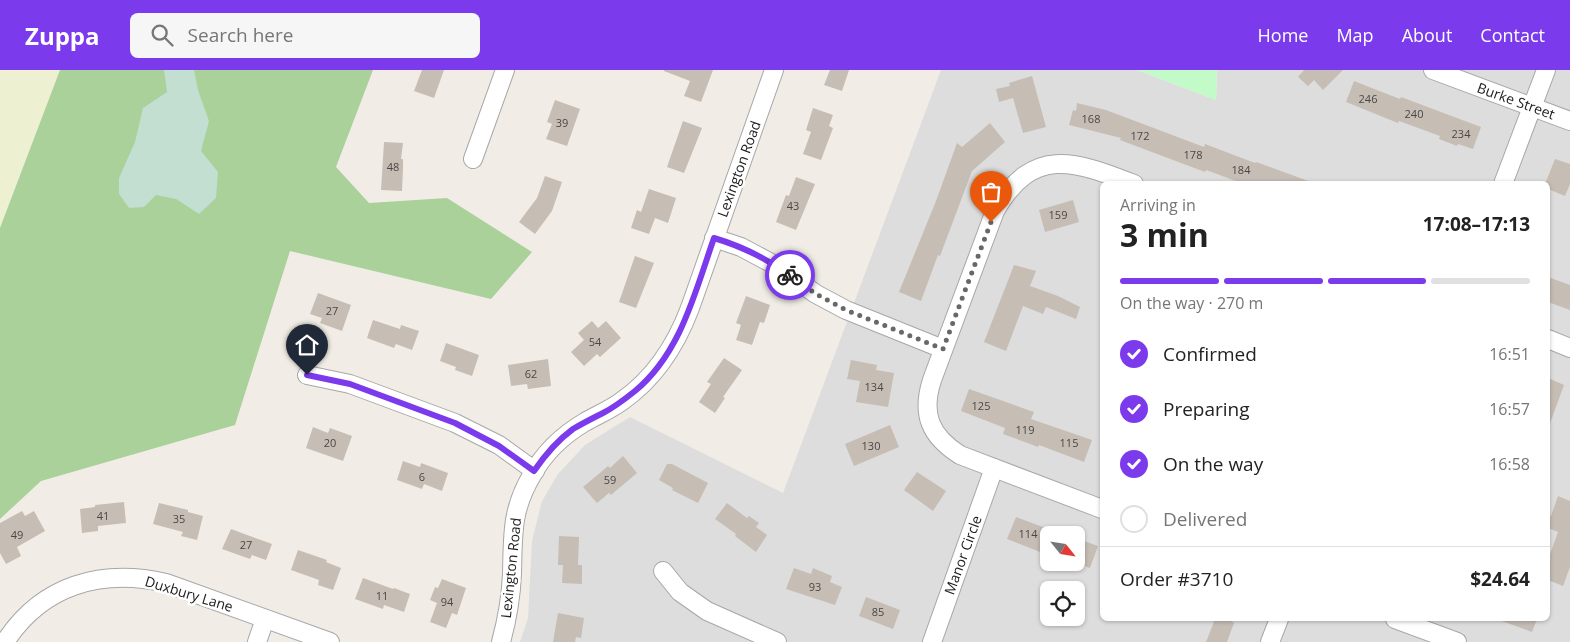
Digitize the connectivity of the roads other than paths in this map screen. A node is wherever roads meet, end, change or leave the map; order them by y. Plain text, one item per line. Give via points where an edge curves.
1 (505, 70) edge
2 (774, 70) edge
3 (1433, 70) edge
4 (1546, 70) edge
5 (1532, 107) junction
6 (1570, 121) edge
7 (473, 159) dead end
8 (1126, 181) edge
9 (1505, 181) edge
10 (714, 238) junction
11 (1550, 340) edge
12 (1570, 348) edge
13 (943, 349) junction
14 (307, 375) dead end
15 (994, 468) junction
16 (534, 471) junction
17 (1100, 508) edge
18 (663, 571) dead end
19 (265, 619) junction
20 (1278, 621) edge
21 (1400, 621) edge
22 (5, 642) edge
23 (257, 642) edge
24 (330, 642) edge
25 (502, 642) edge
26 (775, 642) edge
27 (932, 642) edge
28 (1270, 642) edge
29 (1457, 642) edge

1 - 7 street
2 - 10 street, Lexington Road
3 - 5 street, Burke Street
4 - 5 street
5 - 6 street, Burke Street
5 - 9 street
8 - 13 street via 1074,164 1040,167 1020,178 996,210
10 - 13 street via 741,247 773,264 846,310
10 - 16 street, Lexington Road via 683,326 663,361 621,402 561,439
11 - 12 street
13 - 15 street via 927,398 931,427 951,450
14 - 16 street via 350,384 455,423 499,446
15 - 17 street
15 - 27 street, Manor Circle
16 - 25 street, Lexington Road via 524,490 512,535 510,598
18 - 26 street via 680,592 707,611
19 - 22 street, Duxbury Lane via 166,583 116,577 86,582 58,592 31,612
19 - 23 street
19 - 24 street, Duxbury Lane
20 - 28 street
21 - 29 street

